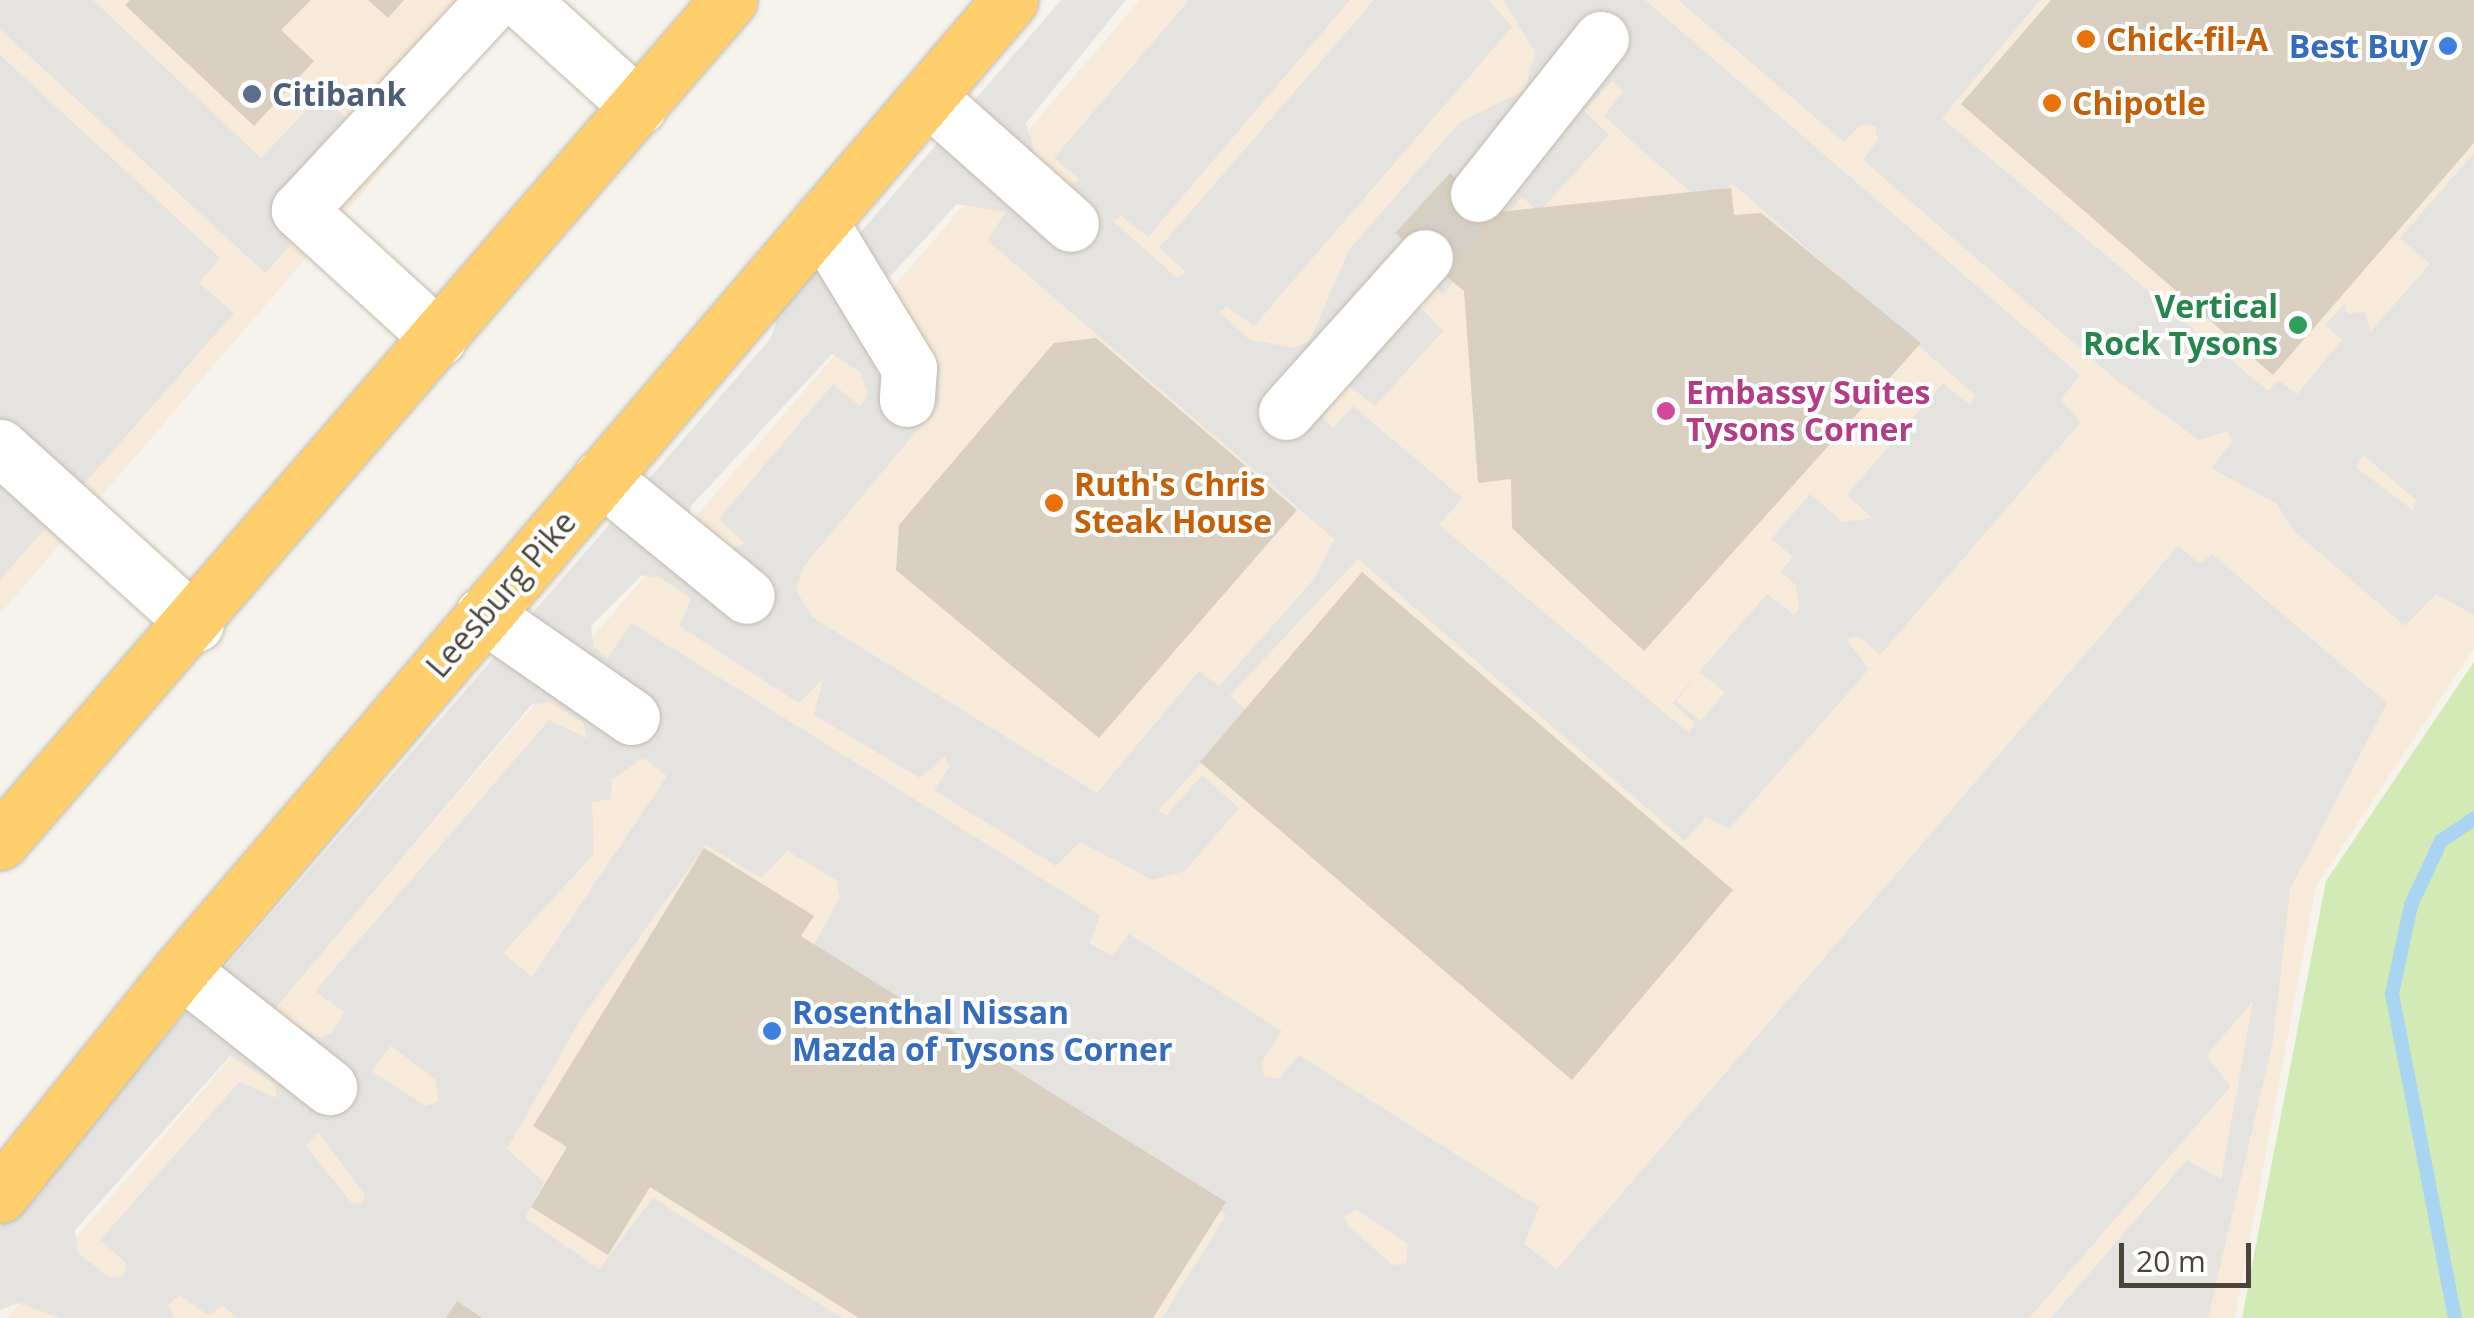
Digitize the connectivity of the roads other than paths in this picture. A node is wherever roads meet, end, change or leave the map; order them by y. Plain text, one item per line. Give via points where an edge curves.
1 (494, 0) edge
2 (521, 0) edge
3 (729, 0) edge
4 (1010, 0) edge
5 (1601, 40) dead end
6 (928, 97) junction
7 (638, 107) junction
8 (1478, 194) tunnel mouth
9 (820, 222) junction
10 (1070, 224) dead end
11 (1425, 257) tunnel mouth
12 (438, 338) junction
13 (907, 399) dead end
14 (1286, 412) dead end
15 (0, 447) edge
16 (601, 477) junction
17 (747, 596) dead end
18 (483, 614) junction
19 (196, 624) junction
20 (632, 717) dead end
21 (0, 842) edge
22 (180, 970) junction
23 (329, 1088) dead end
24 (0, 1194) edge

1 - 12 lane via 299,210
2 - 7 lane
3 - 7 highway
4 - 6 highway, Leesburg Pike
5 - 8 lane
6 - 9 highway, Leesburg Pike
6 - 10 lane
7 - 12 highway
9 - 13 lane via 909,368
9 - 16 highway, Leesburg Pike
11 - 14 lane
12 - 19 highway
15 - 19 lane
16 - 17 lane
16 - 18 highway, Leesburg Pike
18 - 20 lane
18 - 22 highway, Leesburg Pike
19 - 21 highway
22 - 23 lane
22 - 24 highway, Leesburg Pike

